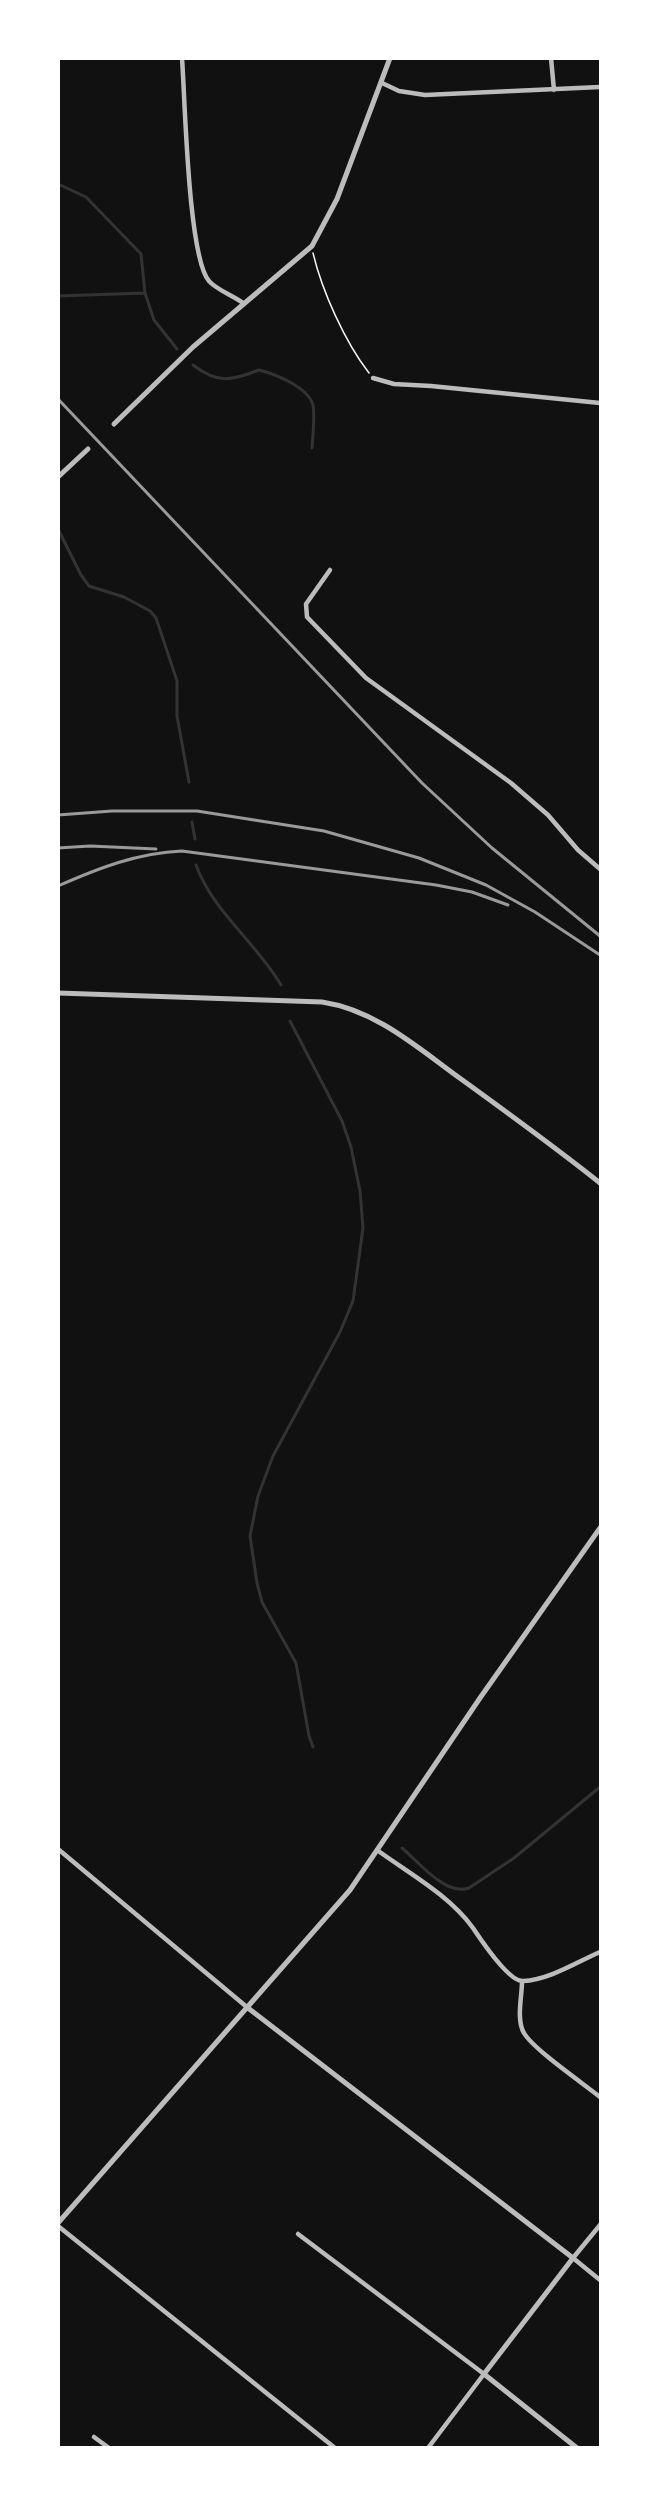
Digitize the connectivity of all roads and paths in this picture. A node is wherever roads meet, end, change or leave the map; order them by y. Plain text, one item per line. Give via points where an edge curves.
1 (182, 58) edge
2 (390, 58) edge
3 (551, 58) edge
4 (382, 83) junction
5 (600, 87) edge
6 (554, 90) junction
7 (312, 246) junction
8 (243, 303) junction
9 (374, 378) joint
10 (600, 403) edge
11 (114, 424) dead end
12 (88, 449) dead end
13 (58, 477) edge
14 (330, 570) dead end
15 (600, 869) edge
16 (58, 993) edge
17 (600, 1183) edge
18 (600, 1528) edge
19 (58, 1849) edge
20 (376, 1850) junction
21 (600, 1952) edge
22 (522, 1982) junction
23 (248, 2008) junction
24 (600, 2097) edge
25 (58, 2224) edge
26 (600, 2225) edge
27 (298, 2234) dead end
28 (573, 2258) junction
29 (600, 2280) edge
30 (484, 2374) junction
31 (94, 2437) dead end
32 (109, 2448) edge
33 (335, 2448) edge
34 (428, 2448) edge
35 (577, 2448) edge

1 - 8 street via 192,211 201,266 210,283
2 - 4 street
3 - 6 street
4 - 6 street via 399,91 425,95
4 - 7 street via 337,199
5 - 6 street
7 - 8 street
7 - 9 path via 333,308 361,362
8 - 11 street
9 - 10 street via 394,384
12 - 13 street
14 - 15 street via 306,604 307,617 366,678 511,783
16 - 17 street via 322,1002 357,1010 398,1034
18 - 20 street
19 - 23 street
20 - 22 street via 462,1913 499,1963
20 - 23 street via 350,1890
21 - 22 street
22 - 24 street via 523,2033
23 - 25 street
23 - 28 street
25 - 33 street
26 - 28 street
27 - 30 street
28 - 29 street
28 - 30 street
30 - 34 street
30 - 35 street
31 - 32 street

